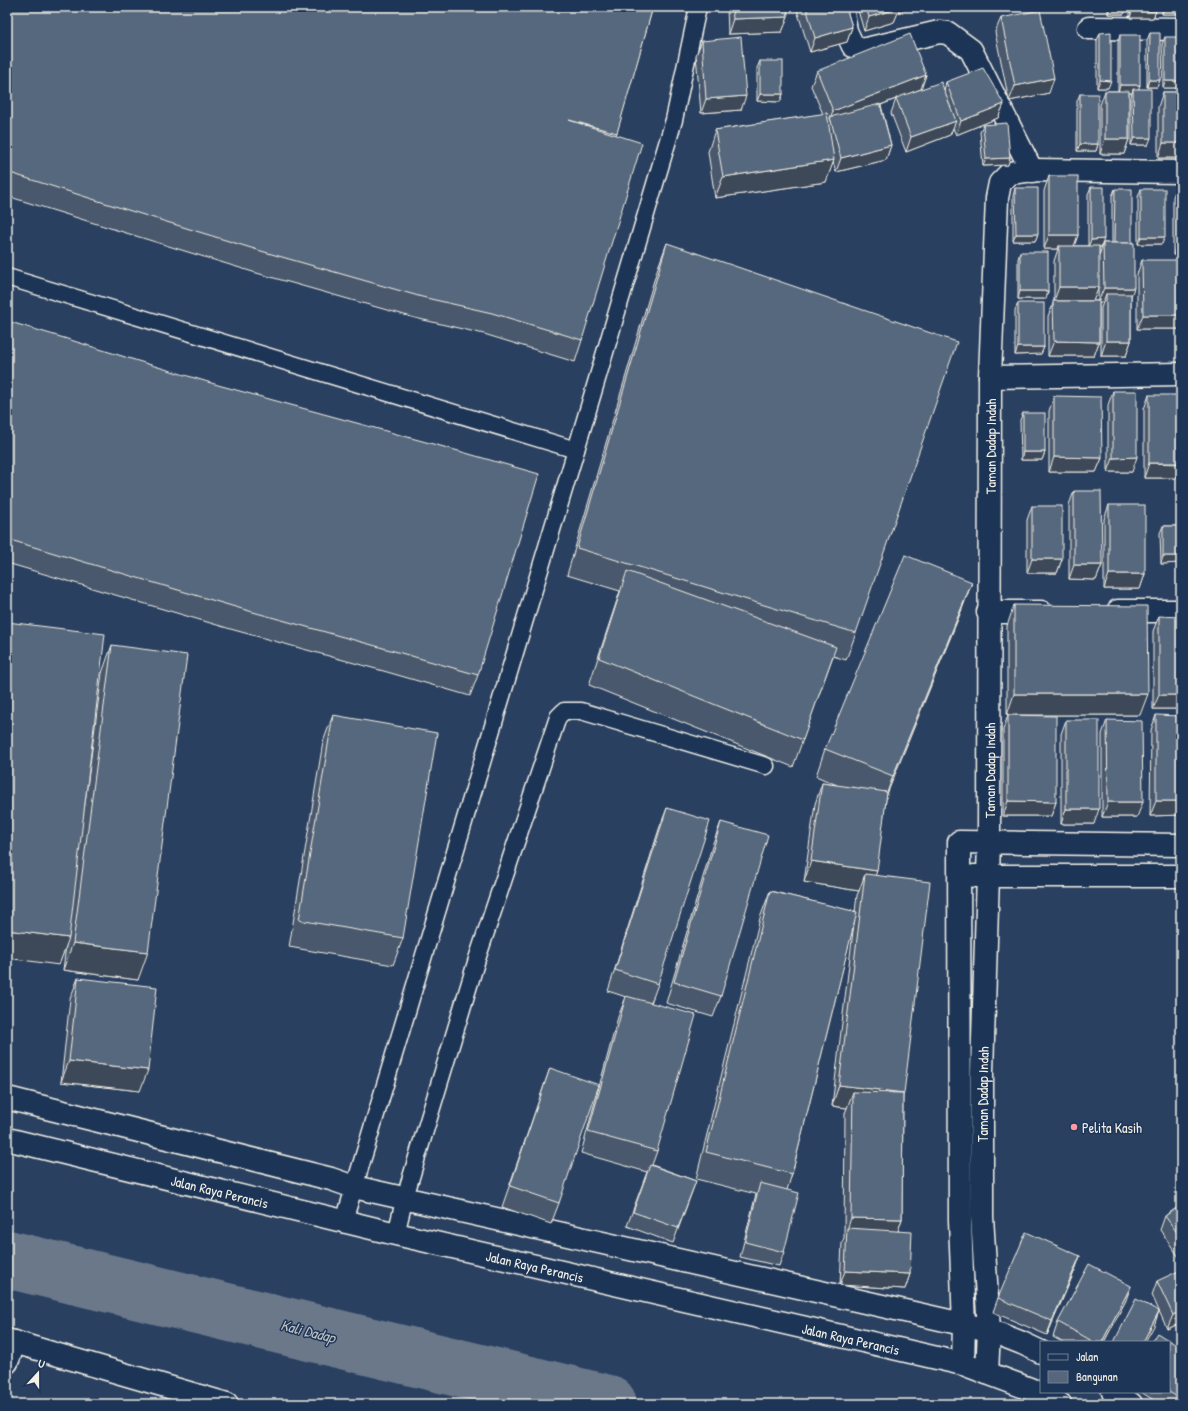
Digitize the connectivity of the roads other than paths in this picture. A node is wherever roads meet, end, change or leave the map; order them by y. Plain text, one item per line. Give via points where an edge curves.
1 (698, 7) edge
2 (842, 7) edge
3 (1089, 28) dead end
4 (1181, 29) edge
5 (1032, 171) junction
6 (1181, 172) edge
7 (7, 277) edge
8 (1181, 374) edge
9 (990, 377) junction
10 (576, 450) junction
11 (1096, 611) edge
12 (1181, 611) edge
13 (988, 612) junction
14 (1058, 612) edge
15 (766, 766) dead end
16 (989, 842) junction
17 (1181, 845) edge
18 (960, 876) junction
19 (1181, 876) edge
20 (988, 877) junction
21 (7, 1098) edge
22 (7, 1139) edge
23 (354, 1187) junction
24 (405, 1197) junction
25 (982, 1217) junction
26 (960, 1220) junction
27 (344, 1221) junction
28 (396, 1234) junction
29 (964, 1325) junction
30 (989, 1330) junction
31 (11, 1341) edge
32 (1040, 1352) edge
33 (7, 1362) edge
34 (963, 1364) junction
35 (987, 1373) junction
36 (1114, 1393) edge
37 (227, 1404) edge
38 (1060, 1404) edge
39 (1131, 1404) edge

1 - 10 lane via 674,120
2 - 5 street via 852,46 862,50 939,32 948,33 971,50
3 - 4 street
5 - 6 street
5 - 9 street, Taman Dadap Indah via 1010,173 1000,183 997,198
7 - 10 lane
8 - 9 street
9 - 13 street, Taman Dadap Indah
10 - 23 lane
11 - 12 street
13 - 14 street
13 - 16 street, Taman Dadap Indah
15 - 24 lane via 581,711 564,711 558,717 477,959
16 - 17 street
16 - 18 street, Taman Dadap Indah via 959,842
16 - 20 street, Taman Dadap Indah
18 - 20 street
18 - 26 street, Taman Dadap Indah
19 - 20 street
20 - 25 street, Taman Dadap Indah via 982,1072
21 - 23 street
22 - 27 street, Jalan Raya Perancis
23 - 24 street
23 - 27 lane
24 - 28 lane
24 - 29 street
25 - 26 street
25 - 30 street, Taman Dadap Indah
26 - 29 street, Taman Dadap Indah
27 - 28 street, Jalan Raya Perancis
28 - 34 street, Jalan Raya Perancis
29 - 30 street
29 - 34 street, Taman Dadap Indah
30 - 32 street
30 - 35 street, Taman Dadap Indah
31 - 33 street
31 - 37 street
34 - 35 street, Jalan Raya Perancis
35 - 38 street, Jalan Raya Perancis via 1030,1389
36 - 39 street

